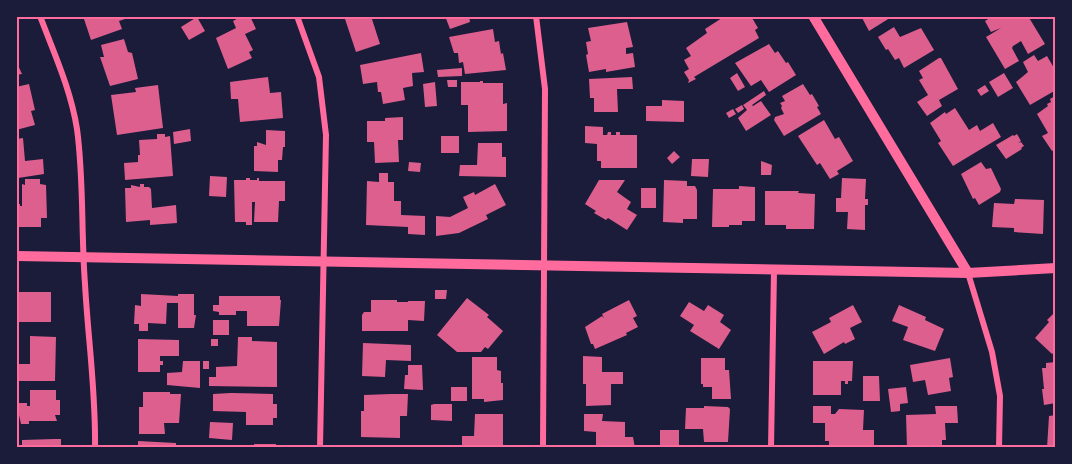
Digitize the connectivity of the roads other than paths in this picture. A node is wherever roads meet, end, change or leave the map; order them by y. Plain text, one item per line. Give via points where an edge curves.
1 (40, 16) edge
2 (297, 16) edge
3 (536, 16) edge
4 (813, 16) edge
5 (16, 256) edge
6 (83, 259) junction
7 (324, 262) junction
8 (545, 265) junction
9 (1056, 268) edge
10 (774, 271) junction
11 (968, 273) junction
12 (95, 447) edge
13 (320, 447) edge
14 (543, 447) edge
15 (771, 447) edge
16 (999, 447) edge

1 - 6 street via 64,80 76,127
2 - 7 street via 319,77 326,135
3 - 8 street via 545,90
4 - 11 street
5 - 6 street
6 - 7 street
6 - 12 street via 96,407
7 - 8 street
7 - 13 street
8 - 10 street
8 - 14 street
9 - 11 street
10 - 11 street
10 - 15 street
11 - 16 street via 992,352 1000,396

